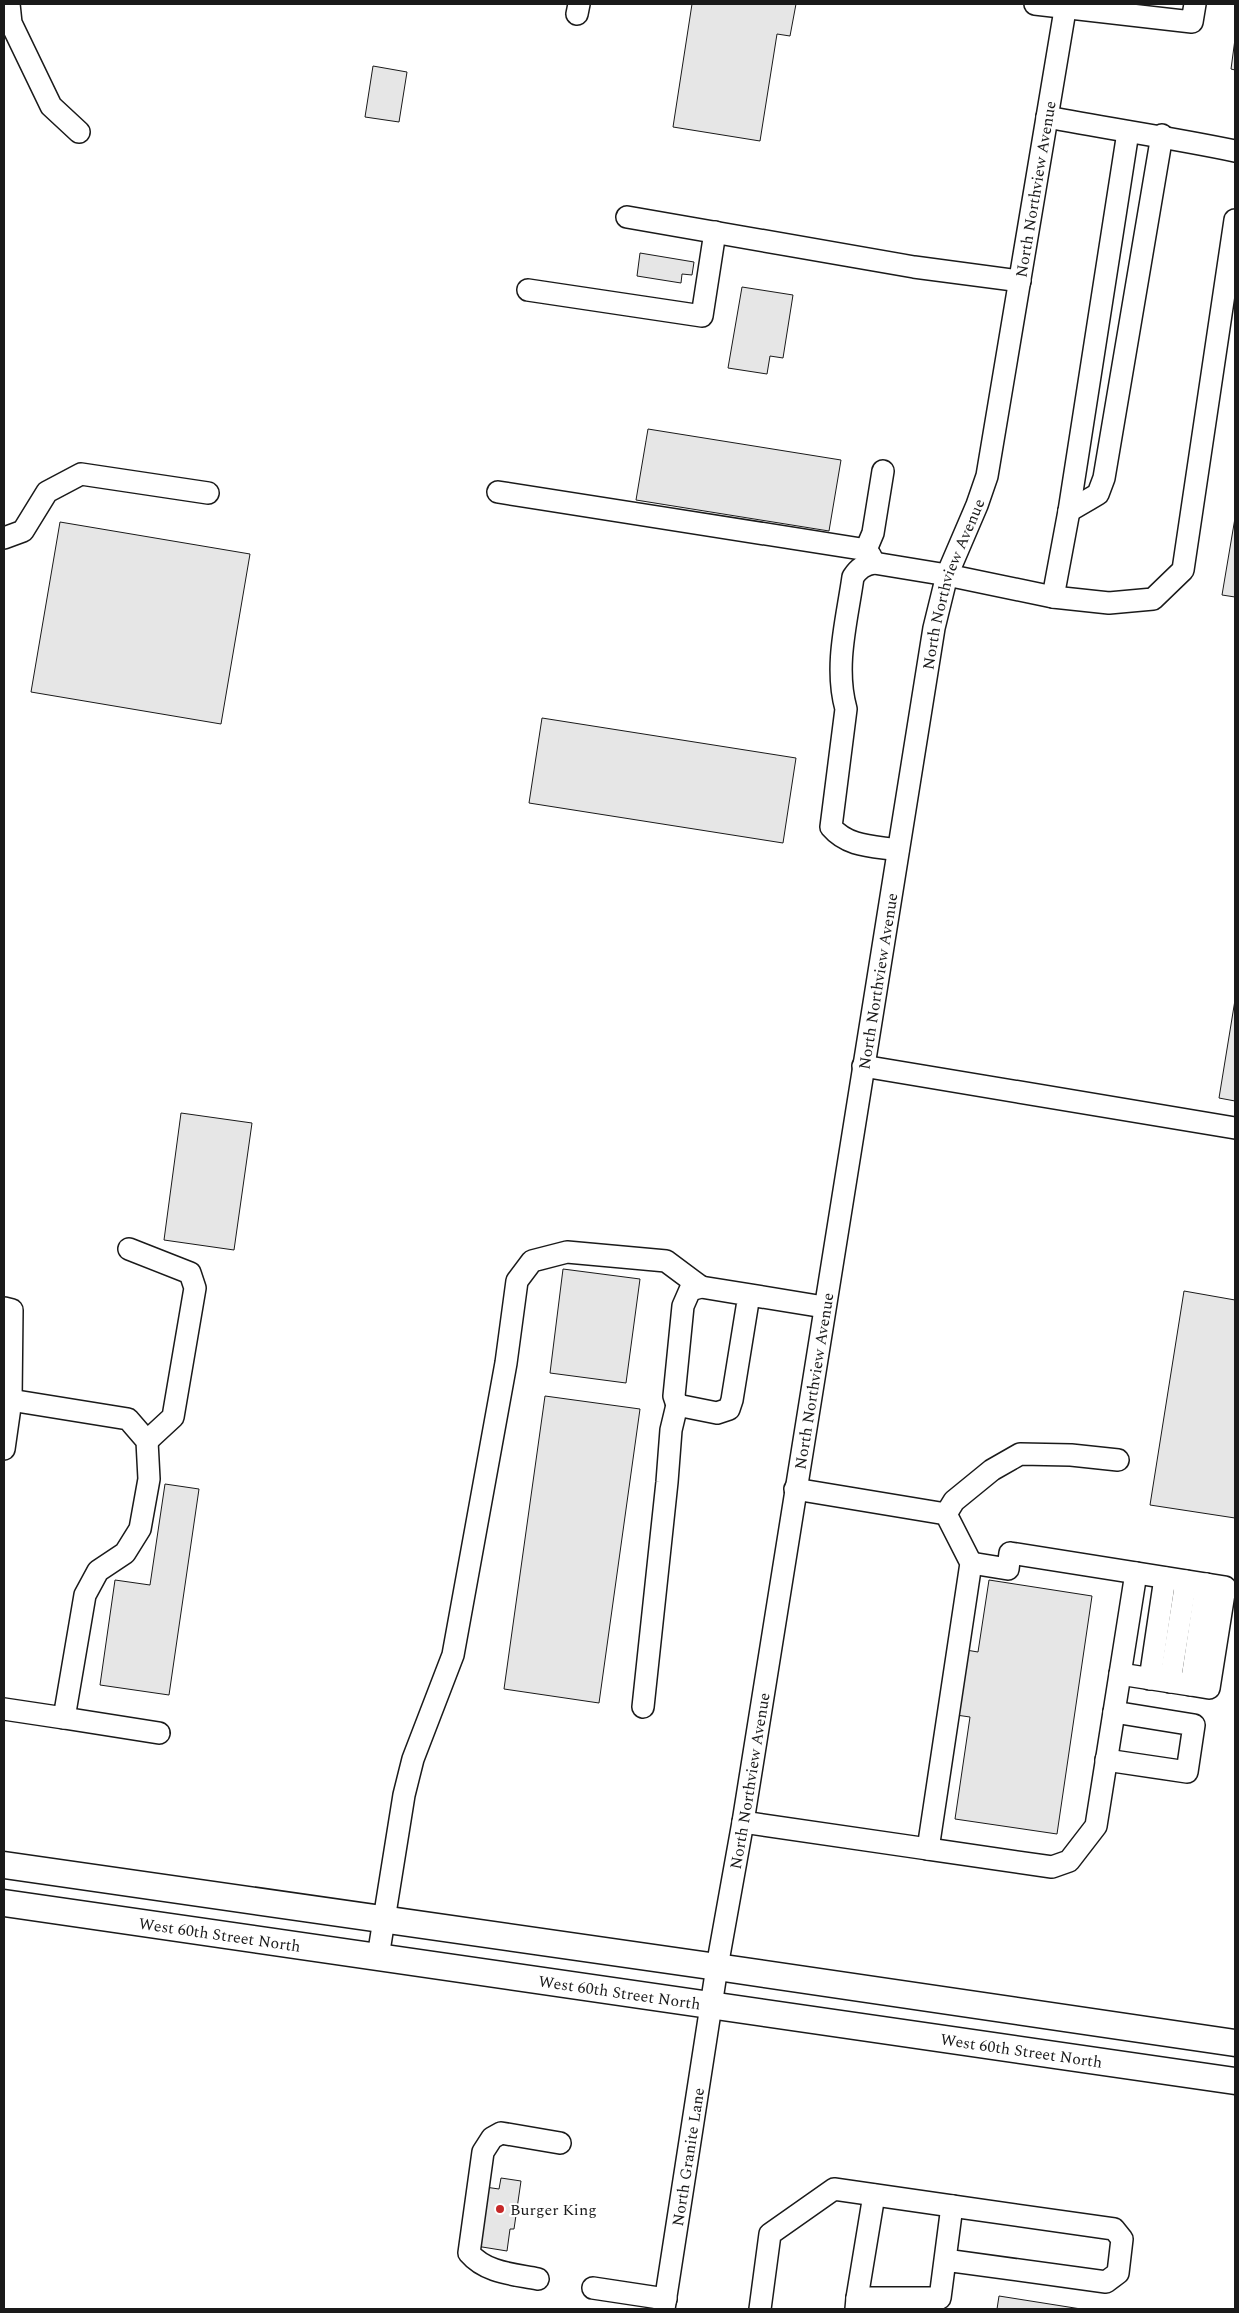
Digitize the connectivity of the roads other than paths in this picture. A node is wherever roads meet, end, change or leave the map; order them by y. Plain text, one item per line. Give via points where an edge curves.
1 (9, 4) edge
2 (1035, 4) edge
3 (1195, 4) edge
4 (1066, 6) edge
5 (1047, 117) junction
6 (80, 132) dead end
7 (1128, 132) junction
8 (1162, 135) junction
9 (1235, 151) edge
10 (627, 218) dead end
11 (1235, 220) edge
12 (715, 232) junction
13 (1020, 281) junction
14 (528, 290) dead end
15 (883, 471) dead end
16 (498, 492) dead end
17 (208, 493) dead end
18 (1069, 511) junction
19 (4, 538) edge
20 (870, 558) junction
21 (947, 575) junction
22 (1053, 597) junction
23 (898, 850) junction
24 (863, 1066) junction
25 (1235, 1128) edge
26 (129, 1249) dead end
27 (701, 1287) junction
28 (750, 1295) junction
29 (4, 1308) edge
30 (824, 1308) junction
31 (7, 1400) edge
32 (677, 1405) junction
33 (147, 1440) junction
34 (4, 1449) edge
35 (1118, 1460) dead end
36 (795, 1489) junction
37 (946, 1514) junction
38 (971, 1563) junction
39 (1136, 1573) junction
40 (1165, 1578) junction
41 (1196, 1583) junction
42 (1120, 1674) junction
43 (1170, 1682) junction
44 (643, 1706) dead end
45 (4, 1709) edge
46 (1114, 1712) junction
47 (64, 1718) junction
48 (159, 1732) dead end
49 (1106, 1760) junction
50 (743, 1822) junction
51 (928, 1849) junction
52 (4, 1865) edge
53 (4, 1903) edge
54 (384, 1919) junction
55 (378, 1957) junction
56 (718, 1967) junction
57 (712, 2004) junction
58 (1235, 2043) edge
59 (1235, 2081) edge
60 (560, 2144) dead end
61 (874, 2195) junction
62 (952, 2206) junction
63 (945, 2260) junction
64 (538, 2279) dead end
65 (593, 2288) dead end
66 (665, 2304) edge
67 (856, 2304) edge
68 (939, 2304) edge
69 (760, 2309) edge

1 - 6 street via 11,23 51,106
2 - 4 street
3 - 4 street via 1192,22
4 - 5 street, North Northview Avenue
5 - 7 street
5 - 13 street, North Northview Avenue
7 - 8 street
7 - 18 street
8 - 9 street
8 - 18 street via 1104,478 1098,494
10 - 12 street
11 - 22 street via 1183,570 1153,599 1110,603
12 - 13 street via 914,267
12 - 14 street via 702,316
13 - 21 street, North Northview Avenue via 987,476
15 - 20 street
16 - 20 street via 861,549
17 - 19 street via 81,474 47,492 24,531
18 - 22 street
20 - 21 street
20 - 23 street via 853,577 840,666 846,709 831,827 853,843
21 - 22 street
21 - 23 street, North Northview Avenue via 934,628
23 - 24 street, North Northview Avenue
24 - 25 street
24 - 30 street, North Northview Avenue
26 - 33 street via 190,1273 195,1288 174,1417
27 - 28 street
27 - 32 street via 690,1290 684,1306 674,1396
27 - 54 street via 666,1261 567,1252 532,1261 516,1281 506,1363 453,1655 413,1759
28 - 30 street
28 - 32 street via 729,1409 717,1412
29 - 31 street via 12,1310
30 - 36 street, North Northview Avenue
31 - 33 street via 128,1419
31 - 34 street
32 - 44 street via 671,1430
33 - 47 street via 149,1479 140,1529 125,1553 98,1571 85,1595
35 - 37 street via 1020,1454 992,1470 954,1501
36 - 37 street
36 - 50 street, North Northview Avenue
37 - 38 street
38 - 39 street via 1008,1569 1010,1553
38 - 51 street
39 - 40 street
39 - 42 street
40 - 41 street
40 - 43 street
41 - 43 street
41 - 43 street via 1224,1587 1210,1688
42 - 43 street
42 - 46 street
45 - 47 street
46 - 49 street
46 - 49 street via 1194,1725 1189,1763 1187,1772
47 - 48 street
49 - 51 street via 1096,1826 1069,1861 1052,1867
50 - 51 street
50 - 56 street, North Northview Avenue
52 - 54 main road
53 - 55 main road, West 60th Street North
54 - 55 street
54 - 56 main road
55 - 57 main road, West 60th Street North
56 - 57 street, North Northview Avenue
56 - 58 main road
57 - 59 main road, West 60th Street North
57 - 66 street, North Granite Lane
60 - 64 street via 501,2133 492,2138 484,2152 469,2253 478,2263 497,2271
61 - 62 street
61 - 67 street
61 - 69 street via 834,2189 770,2234
62 - 63 street
62 - 63 street via 1114,2229 1122,2239 1118,2273 1106,2282
63 - 68 street
65 - 66 street
67 - 68 street

